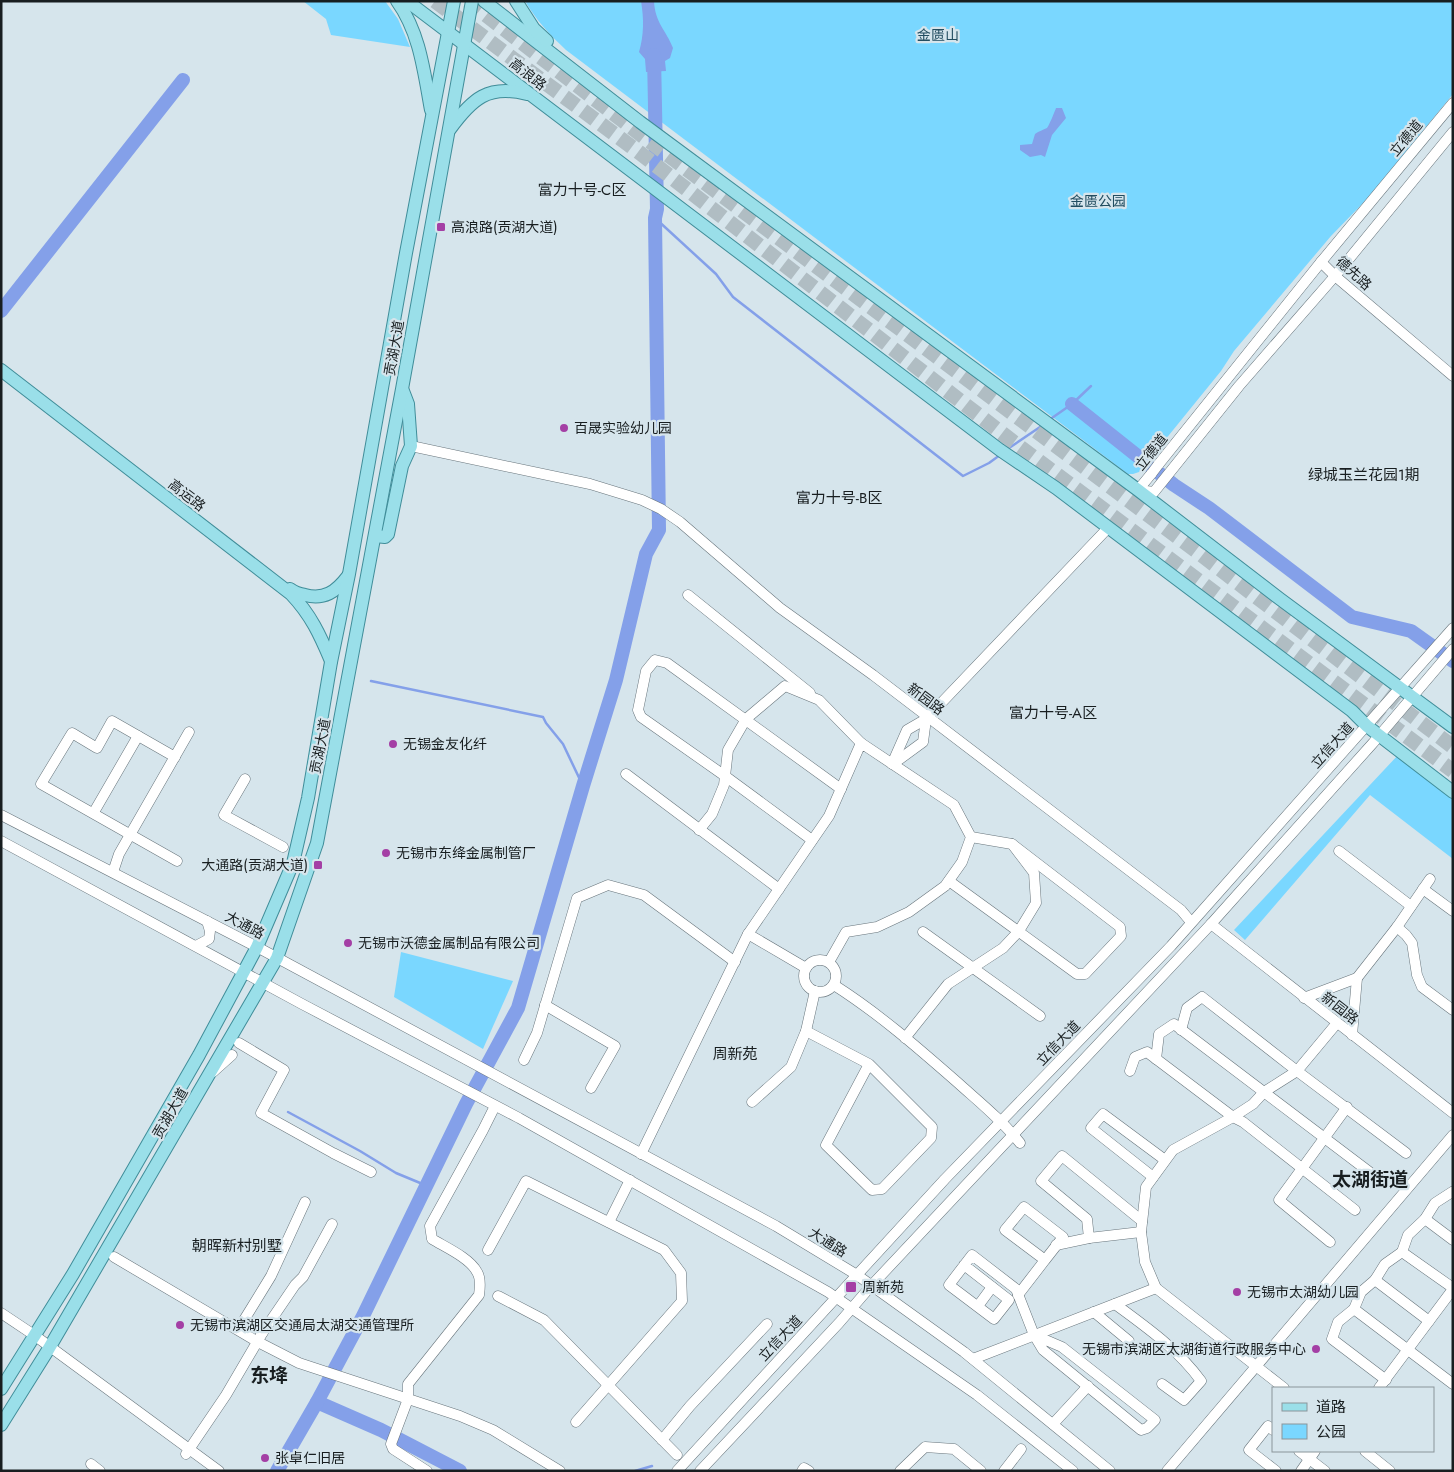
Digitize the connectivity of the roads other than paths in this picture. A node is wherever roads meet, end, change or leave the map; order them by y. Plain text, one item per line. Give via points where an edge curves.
1 (397, 1) edge
2 (406, 1) edge
3 (454, 1) edge
4 (472, 1) edge
5 (484, 1) edge
6 (516, 1) edge
7 (448, 33) junction
8 (465, 44) junction
9 (576, 72) junction
10 (530, 95) junction
11 (1453, 103) edge
12 (432, 117) junction
13 (448, 131) junction
14 (1453, 132) edge
15 (1321, 262) junction
16 (1336, 275) junction
17 (1, 368) edge
18 (1453, 371) edge
19 (1453, 376) edge
20 (402, 389) junction
21 (411, 448) junction
22 (1138, 490) junction
23 (1108, 528) junction
24 (375, 536) junction
25 (349, 574) junction
26 (688, 595) dead end
27 (1450, 631) edge
28 (1453, 649) edge
29 (331, 662) junction
30 (1400, 689) junction
31 (1411, 697) junction
32 (819, 700) junction
33 (927, 718) junction
34 (746, 719) junction
35 (1367, 726) junction
36 (1453, 727) edge
37 (189, 732) dead end
38 (1380, 735) junction
39 (138, 736) junction
40 (861, 743) junction
41 (174, 757) junction
42 (892, 764) junction
43 (626, 774) dead end
44 (725, 776) junction
45 (245, 778) dead end
46 (841, 789) junction
47 (1453, 792) edge
48 (94, 812) junction
49 (1, 816) edge
50 (699, 830) junction
51 (131, 834) junction
52 (970, 837) junction
53 (812, 840) junction
54 (1, 841) edge
55 (1012, 844) junction
56 (283, 847) dead end
57 (1339, 851) dead end
58 (177, 861) dead end
59 (113, 872) junction
60 (1430, 879) dead end
61 (949, 881) junction
62 (779, 889) junction
63 (1424, 889) junction
64 (1411, 906) junction
65 (1453, 911) edge
66 (207, 921) junction
67 (1190, 923) junction
68 (1211, 924) junction
69 (1397, 927) junction
70 (1019, 931) junction
71 (923, 932) dead end
72 (748, 934) junction
73 (196, 946) junction
74 (257, 948) junction
75 (277, 958) junction
76 (734, 962) junction
77 (829, 962) junction
78 (974, 967) junction
79 (806, 968) junction
80 (244, 972) junction
81 (1357, 978) junction
82 (263, 983) junction
83 (834, 985) junction
84 (815, 991) junction
85 (1305, 997) junction
86 (545, 1005) junction
87 (1453, 1010) edge
88 (1040, 1016) dead end
89 (1337, 1023) junction
90 (1182, 1030) junction
91 (806, 1031) junction
92 (1352, 1033) junction
93 (905, 1038) junction
94 (239, 1043) dead end
95 (232, 1055) dead end
96 (1156, 1059) junction
97 (524, 1060) dead end
98 (869, 1064) junction
99 (1130, 1071) dead end
100 (1297, 1072) junction
101 (208, 1076) junction
102 (591, 1088) dead end
103 (1264, 1092) junction
104 (752, 1102) dead end
105 (492, 1104) junction
106 (1347, 1107) junction
107 (1453, 1108) edge
108 (1453, 1113) edge
109 (1233, 1117) junction
110 (1001, 1122) junction
111 (1013, 1134) junction
112 (1453, 1135) edge
113 (1324, 1138) junction
114 (1020, 1142) dead end
115 (1406, 1152) dead end
116 (642, 1154) junction
117 (1165, 1160) junction
118 (1302, 1169) junction
119 (371, 1172) dead end
120 (1153, 1177) junction
121 (630, 1180) junction
122 (1380, 1180) dead end
123 (1453, 1193) edge
124 (305, 1202) dead end
125 (1355, 1210) dead end
126 (1424, 1219) junction
127 (1142, 1221) junction
128 (609, 1222) junction
129 (332, 1224) dead end
130 (1141, 1232) junction
131 (1089, 1238) junction
132 (1453, 1240) edge
133 (1330, 1242) dead end
134 (1056, 1245) junction
135 (488, 1250) dead end
136 (1402, 1252) junction
137 (114, 1256) dead end
138 (1045, 1260) junction
139 (964, 1265) junction
140 (856, 1276) junction
141 (1375, 1280) junction
142 (871, 1286) junction
143 (992, 1287) junction
144 (1156, 1288) junction
145 (1453, 1289) edge
146 (1018, 1295) junction
147 (498, 1296) dead end
148 (837, 1297) junction
149 (1115, 1304) junction
150 (978, 1306) junction
151 (852, 1308) junction
152 (1354, 1309) junction
153 (1094, 1312) junction
154 (1, 1313) edge
155 (1, 1318) edge
156 (1429, 1321) junction
157 (767, 1324) dead end
158 (263, 1332) junction
159 (1034, 1336) junction
160 (33, 1337) junction
161 (1129, 1341) dead end
162 (258, 1342) junction
163 (49, 1349) junction
164 (1408, 1350) junction
165 (974, 1360) junction
166 (1256, 1367) junction
167 (1162, 1384) dead end
168 (1382, 1384) edge
169 (1453, 1384) edge
170 (608, 1386) junction
171 (1088, 1386) junction
172 (1283, 1387) edge
173 (1, 1389) edge
174 (408, 1398) junction
175 (576, 1422) dead end
176 (1053, 1424) junction
177 (1, 1425) edge
178 (1272, 1429) edge
179 (662, 1440) junction
180 (1021, 1449) dead end
181 (188, 1451) junction
182 (1366, 1452) edge
183 (677, 1455) dead end
184 (1312, 1455) edge
185 (91, 1464) dead end
186 (205, 1470) edge
187 (100, 1471) edge
188 (219, 1471) edge
189 (428, 1471) edge
190 (560, 1471) edge
191 (677, 1471) edge
192 (700, 1471) edge
193 (802, 1471) edge
194 (809, 1471) edge
195 (900, 1471) edge
196 (981, 1471) edge
197 (1004, 1471) edge
198 (1073, 1471) edge
199 (1110, 1471) edge
200 (1167, 1471) edge
201 (1276, 1471) edge
202 (1301, 1471) edge
203 (1325, 1471) edge
204 (1390, 1471) edge

1 - 12 main road via 413,28 419,46
2 - 7 main road, 高浪路
3 - 7 main road, 贡湖大道
4 - 8 main road, 贡湖大道
5 - 9 main road
6 - 9 main road via 534,29
7 - 8 main road, 高浪路
7 - 12 main road, 贡湖大道
8 - 10 main road, 高浪路
8 - 13 main road, 贡湖大道
9 - 22 main road
10 - 13 main road via 500,91 480,97 467,106
10 - 23 main road, 高浪路
11 - 15 street, 立德道
12 - 25 main road, 贡湖大道
13 - 20 main road, 贡湖大道
14 - 16 street, 立德道
15 - 16 street, 德先路
15 - 22 street, 立德道
16 - 18 street, 德先路
16 - 19 street, 德先路
16 - 22 street, 立德道 via 1239,386 1154,492
17 - 25 main road, 高运路 via 294,592 313,597 329,595 340,588
17 - 29 main road, 高运路 via 291,594 314,623
20 - 21 main road via 408,404
20 - 24 main road, 贡湖大道
21 - 24 main road via 402,466 388,534 386,537
21 - 33 street, 新园路 via 642,501 678,523 778,610
22 - 30 main road
23 - 33 street
23 - 35 main road, 高浪路 via 1352,711
24 - 75 main road, 贡湖大道 via 317,843
25 - 29 main road, 贡湖大道
26 - 32 street
27 - 30 street, 立信大道
28 - 31 street
29 - 74 main road, 贡湖大道 via 308,798 293,863
30 - 31 main road
30 - 35 street, 立信大道
31 - 36 main road
31 - 38 street
32 - 34 street via 785,686
32 - 40 street
33 - 42 street via 907,730
33 - 42 street via 923,742
33 - 67 street, 新园路 via 1181,910
34 - 44 street via 728,750
34 - 44 street via 667,662 655,660 646,671 638,710 641,717
34 - 46 street
35 - 38 main road, 高浪路
35 - 67 street, 立信大道
37 - 41 street
38 - 47 main road, 高浪路
38 - 68 street
39 - 41 street
39 - 48 street
39 - 48 street via 112,721 97,748 72,733 42,784
40 - 42 street
40 - 46 street
41 - 51 street
42 - 52 street via 954,805
43 - 50 street
44 - 50 street via 712,814
44 - 53 street
45 - 56 street via 224,816
46 - 53 street
48 - 51 street
49 - 59 street, 大通路
50 - 62 street
51 - 58 street
51 - 59 street
52 - 55 street
52 - 61 street via 962,862
53 - 62 street
54 - 73 street
55 - 70 street via 1034,873 1036,902
55 - 70 street via 1120,927 1120,936 1086,974 1077,974
57 - 64 street
59 - 66 street, 大通路
60 - 63 street
61 - 70 street
61 - 77 street via 901,916 877,928 846,932
62 - 72 street
63 - 64 street
63 - 65 street
64 - 69 street
66 - 73 street via 209,939
66 - 74 street, 大通路
67 - 110 street, 立信大道
68 - 85 street, 新园路
68 - 111 street
69 - 81 street
69 - 87 street via 1412,943 1422,986
70 - 78 street via 1003,948
71 - 78 street
72 - 76 street
72 - 79 street
73 - 80 street
74 - 75 street, 大通路
74 - 80 main road, 贡湖大道
75 - 82 main road, 贡湖大道
75 - 116 street, 大通路
76 - 86 street via 644,895 608,884 577,898
76 - 116 street
77 - 79 street via 814,961
77 - 83 street via 836,975
78 - 88 street
78 - 93 street via 948,984
79 - 84 street via 804,979
80 - 82 street
80 - 160 main road, 贡湖大道 via 73,1274
81 - 85 street
81 - 92 street
82 - 101 main road, 贡湖大道
82 - 105 street
83 - 84 street via 826,991
83 - 93 street
84 - 91 street
85 - 89 street, 新园路
85 - 92 street, 新园路
86 - 97 street via 537,1033
86 - 102 street via 615,1046
89 - 92 street, 新园路
89 - 100 street
90 - 96 street via 1174,1024 1159,1034
90 - 100 street via 1187,1008 1202,997
90 - 103 street
91 - 98 street
91 - 104 street via 791,1067
92 - 107 street, 新园路
92 - 108 street, 新园路
93 - 110 street
94 - 119 street via 284,1070 261,1113
95 - 101 street
96 - 99 street via 1147,1052 1135,1058
96 - 109 street
98 - 98 street via 826,1145 872,1190 882,1190 931,1138 932,1127
100 - 103 street
100 - 106 street
101 - 163 main road, 贡湖大道
103 - 109 street
103 - 113 street
105 - 121 street
105 - 174 street via 483,1130 430,1226 432,1239 470,1262 478,1273 479,1295 408,1384
106 - 113 street
106 - 115 street
109 - 117 street via 1173,1150
109 - 118 street
110 - 111 street
110 - 140 street, 立信大道
111 - 114 street
111 - 142 street
112 - 166 street
113 - 118 street
113 - 122 street
116 - 140 street, 大通路 via 776,1226
117 - 120 street
117 - 120 street via 1102,1114 1091,1128
118 - 125 street
118 - 133 street via 1279,1200
120 - 127 street via 1146,1187
121 - 128 street
121 - 148 street
123 - 126 street via 1435,1203
124 - 158 street via 271,1276 244,1320
126 - 132 street
126 - 136 street via 1408,1235
127 - 130 street
127 - 131 street via 1062,1156 1041,1182 1087,1219
128 - 135 street via 526,1181
128 - 170 street via 664,1250 681,1273 682,1301
129 - 158 street via 303,1277
130 - 131 street
130 - 144 street via 1146,1262
131 - 134 street
134 - 138 street
134 - 138 street via 1064,1237 1024,1207 1005,1230
136 - 141 street via 1385,1264
136 - 145 street
137 - 162 street
138 - 146 street
139 - 143 street
139 - 146 street via 972,1255 1016,1288
139 - 150 street via 949,1285
140 - 142 street, 大通路
140 - 148 street, 立信大道
141 - 152 street via 1361,1292
141 - 156 street
142 - 151 street
142 - 165 street, 大通路
143 - 150 street
143 - 150 street via 1009,1300 994,1319
144 - 149 street
144 - 166 street
145 - 156 street
146 - 159 street
147 - 170 street via 544,1320
148 - 151 street
148 - 191 street, 立信大道
149 - 153 street
149 - 167 street via 1161,1338 1201,1380 1184,1400
151 - 192 street
151 - 198 street via 977,1395
152 - 164 street
152 - 168 street via 1338,1322 1332,1339
153 - 159 street
153 - 161 street
154 - 160 street
155 - 160 street
156 - 164 street
157 - 179 street
158 - 162 street
159 - 165 street
159 - 171 street via 1043,1350
159 - 171 street via 1062,1347 1155,1420 1141,1430
160 - 163 street
160 - 173 main road, 贡湖大道
162 - 174 street via 299,1363
162 - 181 street
163 - 177 main road, 贡湖大道
163 - 181 street
164 - 168 street
164 - 169 street
165 - 176 street, 大通路
166 - 172 street
166 - 200 street
170 - 175 street
170 - 179 street
171 - 176 street
174 - 189 street via 391,1444 393,1449
174 - 190 street via 493,1430
176 - 199 street, 大通路
178 - 201 street via 1268,1426 1249,1450
179 - 183 street
180 - 197 street
181 - 186 street
181 - 188 street
182 - 204 street
184 - 202 street
184 - 203 street
185 - 187 street
193 - 194 street via 804,1468
195 - 196 street via 925,1447 954,1449

